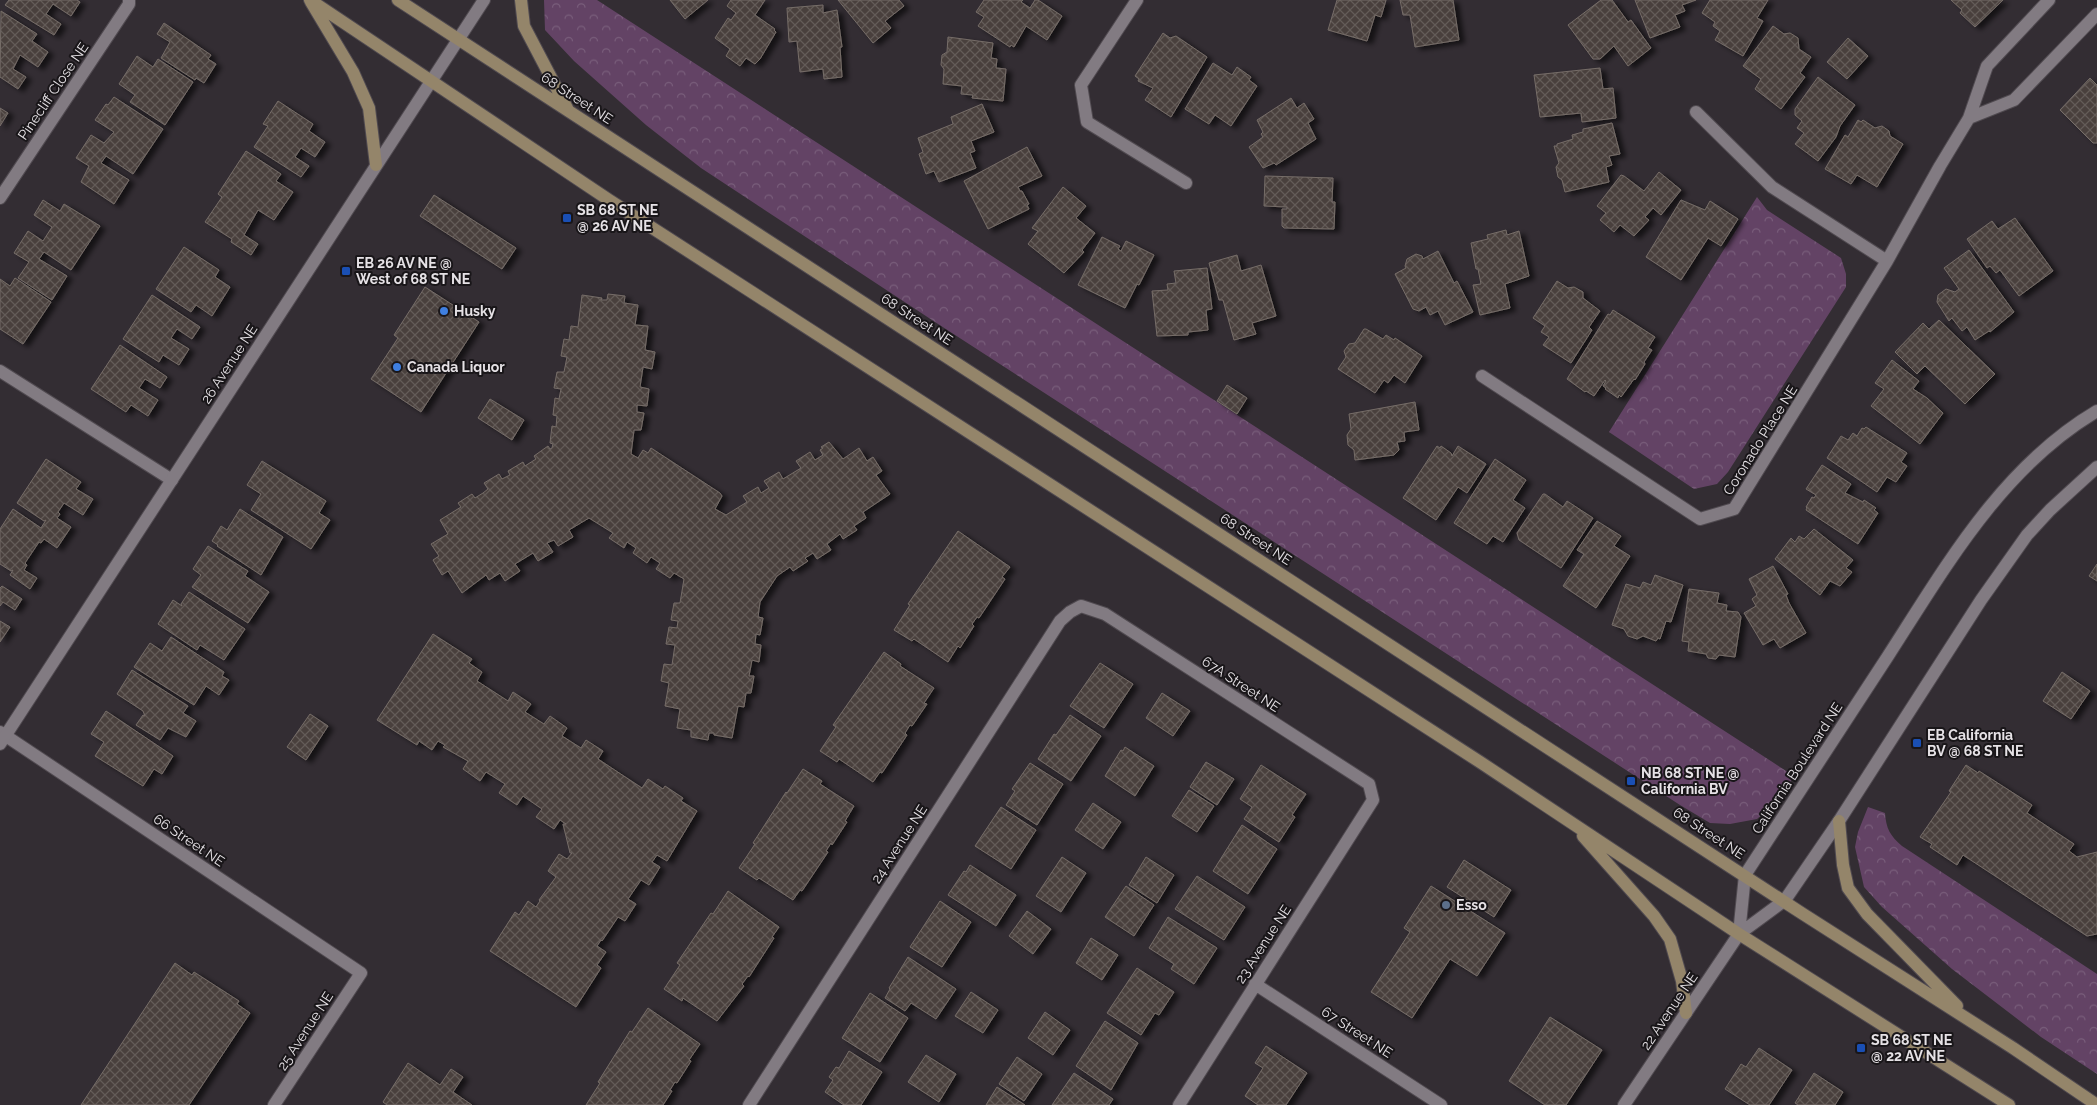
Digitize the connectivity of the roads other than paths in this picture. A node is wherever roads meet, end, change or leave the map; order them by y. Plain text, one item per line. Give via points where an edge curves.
1 (129, 0) edge
2 (310, 0) edge
3 (398, 0) edge
4 (484, 0) edge
5 (521, 0) edge
6 (1137, 0) edge
7 (2049, 0) edge
8 (2097, 14) edge
9 (459, 39) junction
10 (432, 80) junction
11 (568, 110) junction
12 (1696, 112) dead end
13 (1969, 118) junction
14 (376, 165) junction
15 (1186, 183) dead end
16 (0, 198) edge
17 (1887, 261) junction
18 (0, 370) edge
19 (1482, 376) dead end
20 (2097, 411) edge
21 (2097, 467) edge
22 (172, 480) junction
23 (1081, 606) joint
24 (2, 737) edge
25 (1373, 800) joint
26 (1839, 821) junction
27 (1573, 824) junction
28 (1745, 875) junction
29 (1785, 900) junction
30 (1739, 934) junction
31 (361, 973) joint
32 (1256, 984) junction
33 (1686, 1013) junction
34 (1972, 1022) junction
35 (274, 1105) edge
36 (749, 1105) edge
37 (1179, 1105) edge
38 (1441, 1105) edge
39 (1624, 1105) edge
40 (2009, 1105) edge
41 (2097, 1105) edge

1 - 16 street, Pinecliff Close NE
2 - 10 main road
2 - 14 main road via 353,72 369,108
3 - 9 main road, 68 Street NE
4 - 9 street, 26 Avenue NE
5 - 11 main road via 524,26
6 - 15 street via 1081,86 1087,122
7 - 13 street, Coronado Place NE via 1987,66
8 - 13 street via 2014,100
9 - 10 street, 26 Avenue NE
9 - 11 main road, 68 Street NE
10 - 14 street, 26 Avenue NE
10 - 27 main road via 609,200
11 - 28 main road, 68 Street NE
12 - 17 street via 1772,188
13 - 17 street, Coronado Place NE
14 - 22 street, 26 Avenue NE
17 - 19 street, Coronado Place NE via 1734,509 1700,519
18 - 22 street
20 - 28 street, California Boulevard NE via 2073,425 2017,475 1989,506
21 - 26 street via 2027,535 1981,600
22 - 24 street, 26 Avenue NE
23 - 25 street, 67A Street NE via 1105,614 1368,784
23 - 36 street, 24 Avenue NE via 1060,621
24 - 31 street, 66 Street NE
25 - 32 street, 23 Avenue NE
26 - 29 street
26 - 34 main road via 1848,888 1867,914
27 - 30 main road
27 - 33 main road via 1654,916 1670,939 1682,981
28 - 29 main road, 68 Street NE
28 - 30 street, California Boulevard NE
29 - 30 street
29 - 34 main road, 68 Street NE
30 - 33 street, 22 Avenue NE
30 - 40 main road
31 - 35 street, 25 Avenue NE
32 - 37 street, 23 Avenue NE
32 - 38 street, 67 Street NE
33 - 39 street, 22 Avenue NE
34 - 41 main road, 68 Street NE

